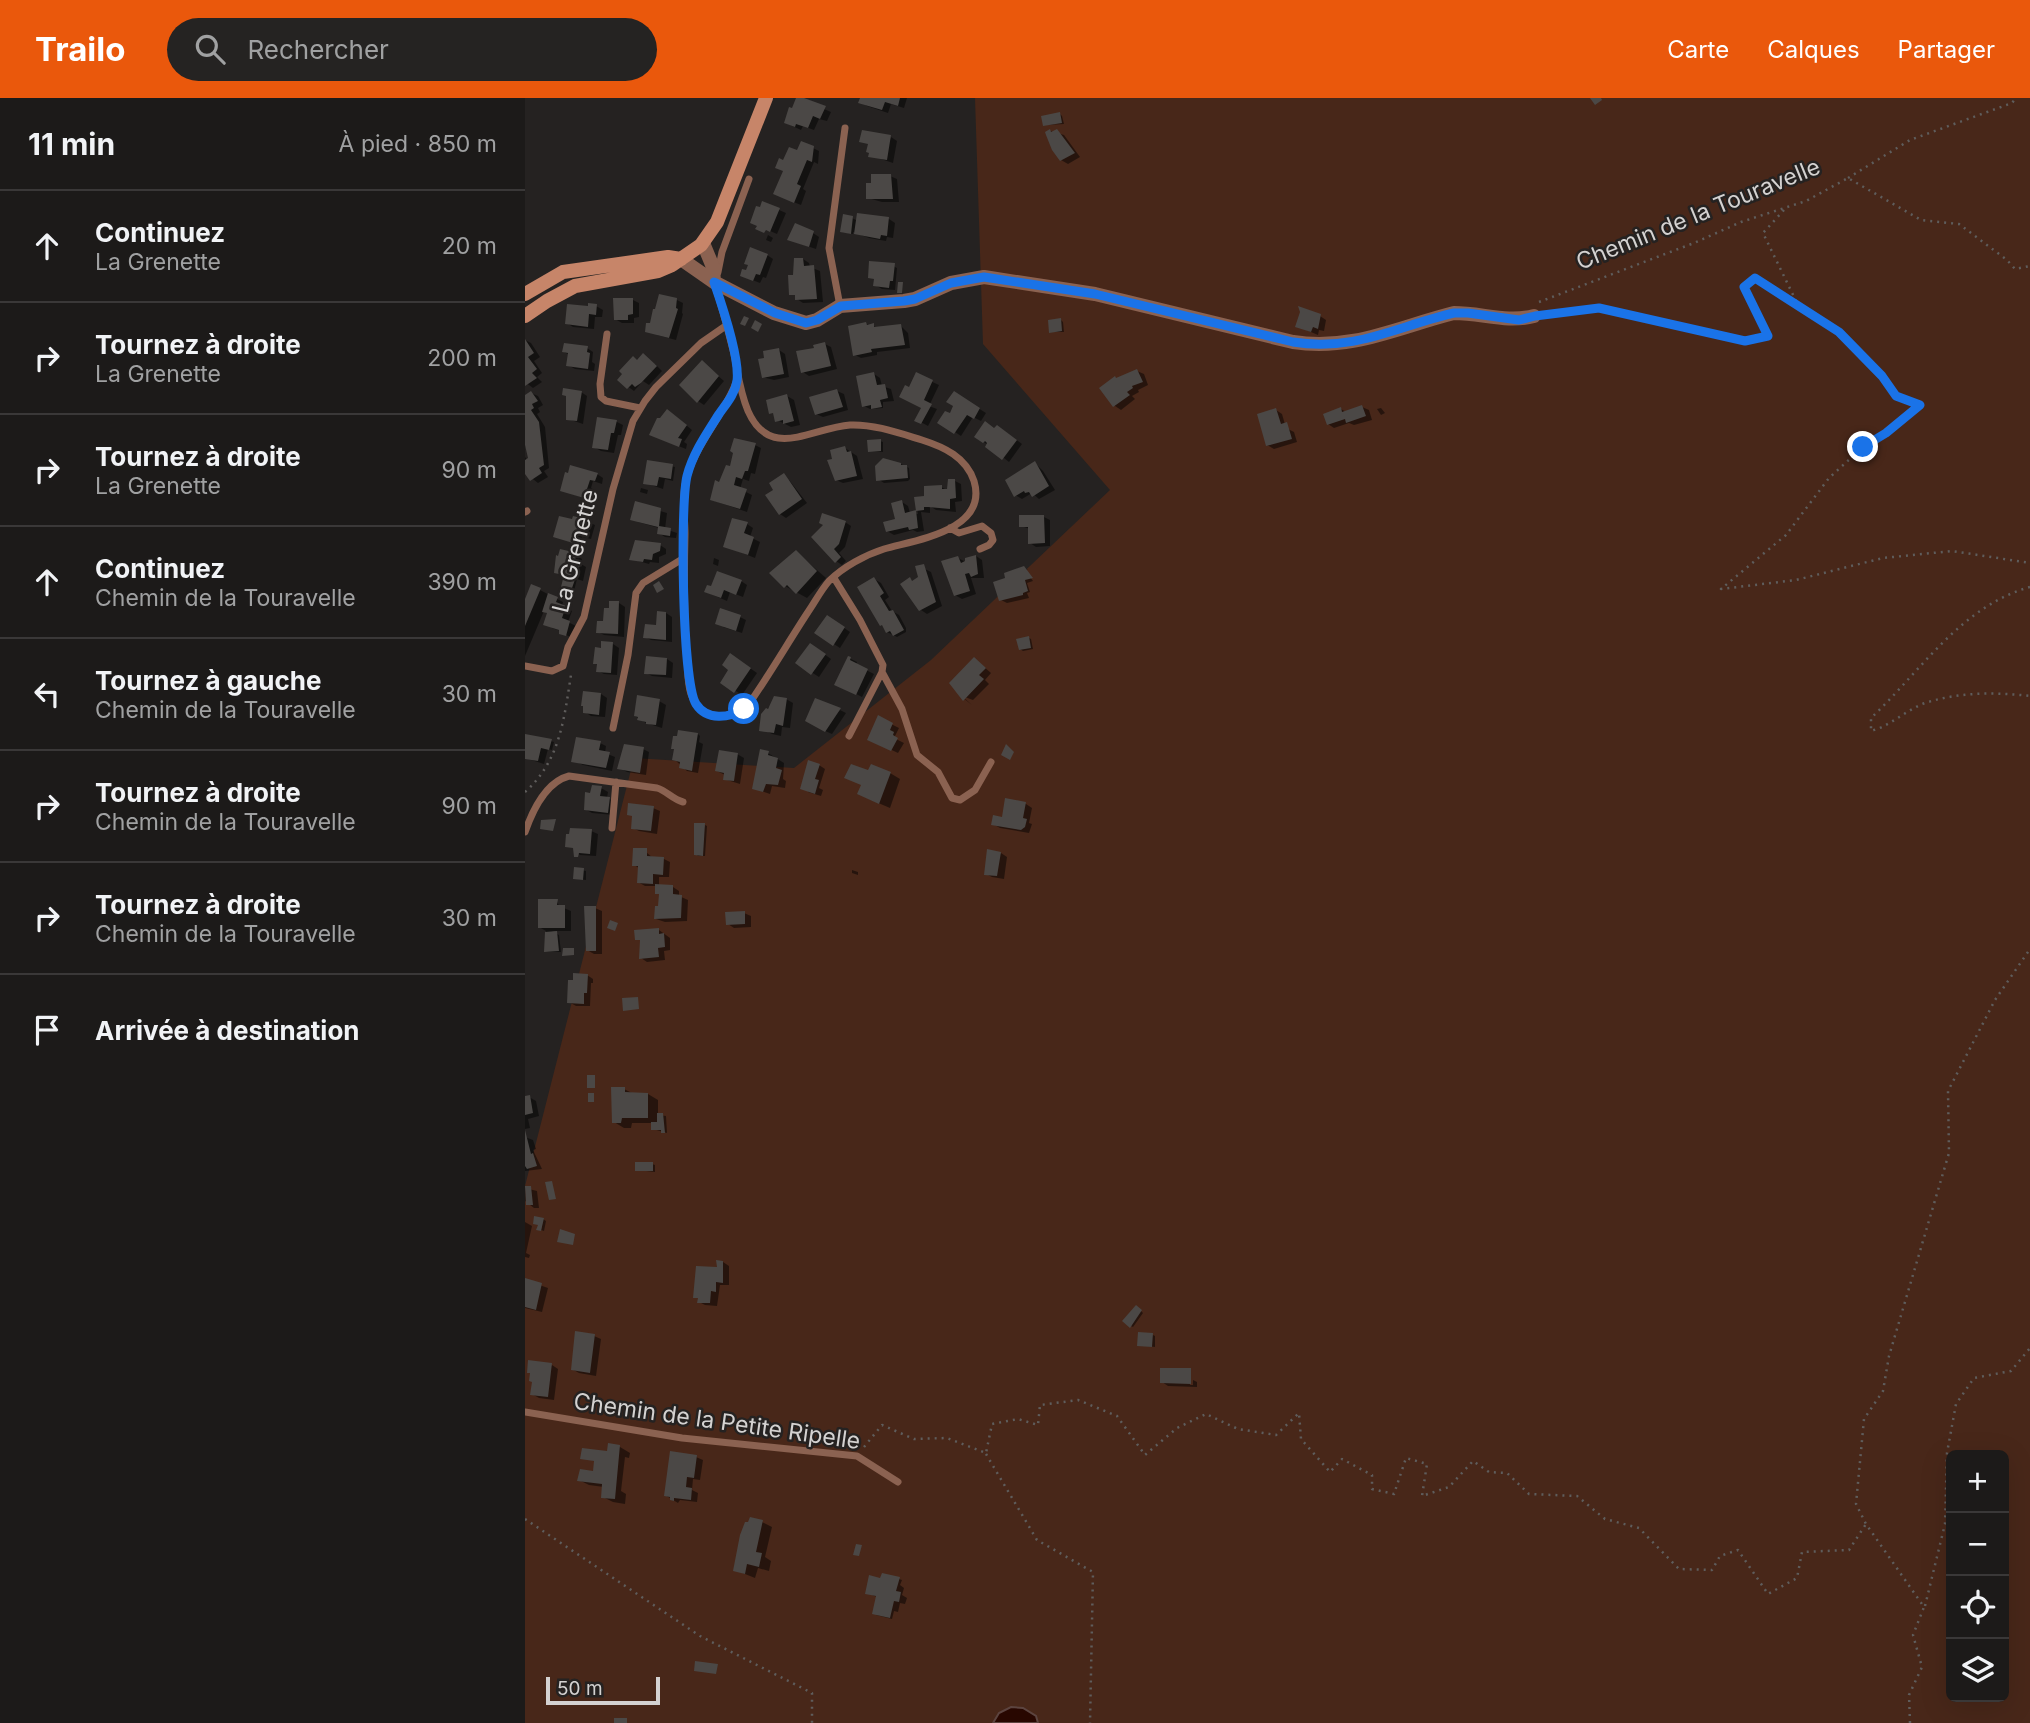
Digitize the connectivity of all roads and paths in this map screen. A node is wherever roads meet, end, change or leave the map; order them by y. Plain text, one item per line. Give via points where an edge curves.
1 (766, 98) edge
2 (2016, 98) edge
3 (845, 128) dead end
4 (1848, 178) junction
5 (749, 179) dead end
6 (1786, 207) junction
7 (703, 243) junction
8 (681, 259) junction
9 (2030, 266) edge
10 (714, 282) junction
11 (525, 295) edge
12 (841, 306) junction
13 (1798, 306) junction
14 (525, 316) edge
15 (1535, 316) junction
16 (727, 325) junction
17 (607, 334) dead end
18 (737, 380) junction
19 (640, 408) junction
20 (950, 528) junction
21 (979, 549) dead end
22 (684, 558) junction
23 (2030, 563) edge
24 (834, 578) junction
25 (2030, 587) edge
26 (525, 666) edge
27 (572, 669) dead end
28 (882, 672) junction
29 (2030, 696) edge
30 (613, 728) dead end
31 (849, 736) dead end
32 (991, 762) dead end
33 (616, 782) junction
34 (525, 792) edge
35 (683, 802) dead end
36 (612, 828) dead end
37 (525, 832) edge
38 (2030, 949) edge
39 (2030, 1348) edge
40 (525, 1412) edge
41 (986, 1453) junction
42 (857, 1456) junction
43 (898, 1482) dead end
44 (525, 1520) edge
45 (1866, 1524) junction
46 (1924, 1607) junction
47 (812, 1723) edge
48 (1090, 1723) edge
49 (1910, 1723) edge

1 - 7 street via 717,222
2 - 4 path via 1910,140
3 - 12 lane via 829,248
4 - 6 path, Chemin de la Touravelle
4 - 9 path, Chemin de la Touravelle via 1921,220 1959,223 2015,269
5 - 10 lane
6 - 13 path via 1763,233
6 - 15 path, Chemin de la Touravelle via 1540,301
7 - 8 street
7 - 10 street
8 - 10 street
8 - 11 street via 563,272
8 - 14 street via 658,271 575,286
10 - 12 street via 800,322 812,323
10 - 16 lane
12 - 15 street via 915,299 951,283 984,277 1070,289 1326,346 1454,313 1512,320
13 - 15 path via 1755,278 1744,287 1768,336 1745,341 1599,308
13 - 23 path via 1839,332 1896,396 1920,405 1829,478 1786,535 1721,589 1796,580 1883,558 1952,551
16 - 18 lane
16 - 19 lane, La Grenette via 692,351
17 - 19 lane via 601,397
18 - 20 lane via 754,421 775,439 865,426 901,433 953,453 974,481 975,496 970,510
18 - 22 lane via 691,463 684,489
19 - 26 lane, La Grenette via 624,448 584,617 563,666 552,671
20 - 21 lane via 959,533 985,528 993,540
20 - 24 lane via 873,554
22 - 24 lane via 690,693 699,708 712,716 737,713 751,701
22 - 30 lane via 643,583 636,593
24 - 28 lane via 881,659
25 - 29 path via 2010,593 1966,621 1871,718 1871,731 1924,704 1976,692
27 - 34 path via 555,753 540,779
28 - 31 lane
28 - 32 lane via 902,709 917,755 938,772 952,798 965,799 975,790
33 - 35 lane via 664,790
33 - 36 lane
33 - 37 lane via 562,778 545,794
38 - 45 path via 1995,1000 1948,1091 1949,1153 1889,1356 1883,1391 1864,1419 1856,1504
39 - 46 path via 2011,1371 1974,1378 1956,1404 1947,1453 1945,1524
40 - 42 lane, Chemin de la Petite Ripelle via 682,1438
41 - 42 path via 947,1438 914,1439 882,1425
41 - 45 path via 992,1424 1018,1419 1038,1425 1040,1405 1078,1401 1117,1416 1145,1455 1177,1428 1206,1414 1238,1429 1276,1435 1299,1413 1301,1439 1330,1472 1342,1459 1372,1475 1372,1489 1394,1494 1406,1458 1427,1464 1422,1496 1449,1487 1473,1461 1489,1472 1507,1474 1529,1494 1577,1496 1605,1519 1639,1528 1679,1569 1712,1570 1720,1556 1738,1550 1768,1594 1797,1578 1802,1552 1849,1550
41 - 48 path via 1037,1539 1093,1572
42 - 43 lane, Chemin de la Petite Ripelle
44 - 47 path via 700,1636 812,1693
45 - 46 path
46 - 49 path via 1913,1635 1922,1667 1909,1695

